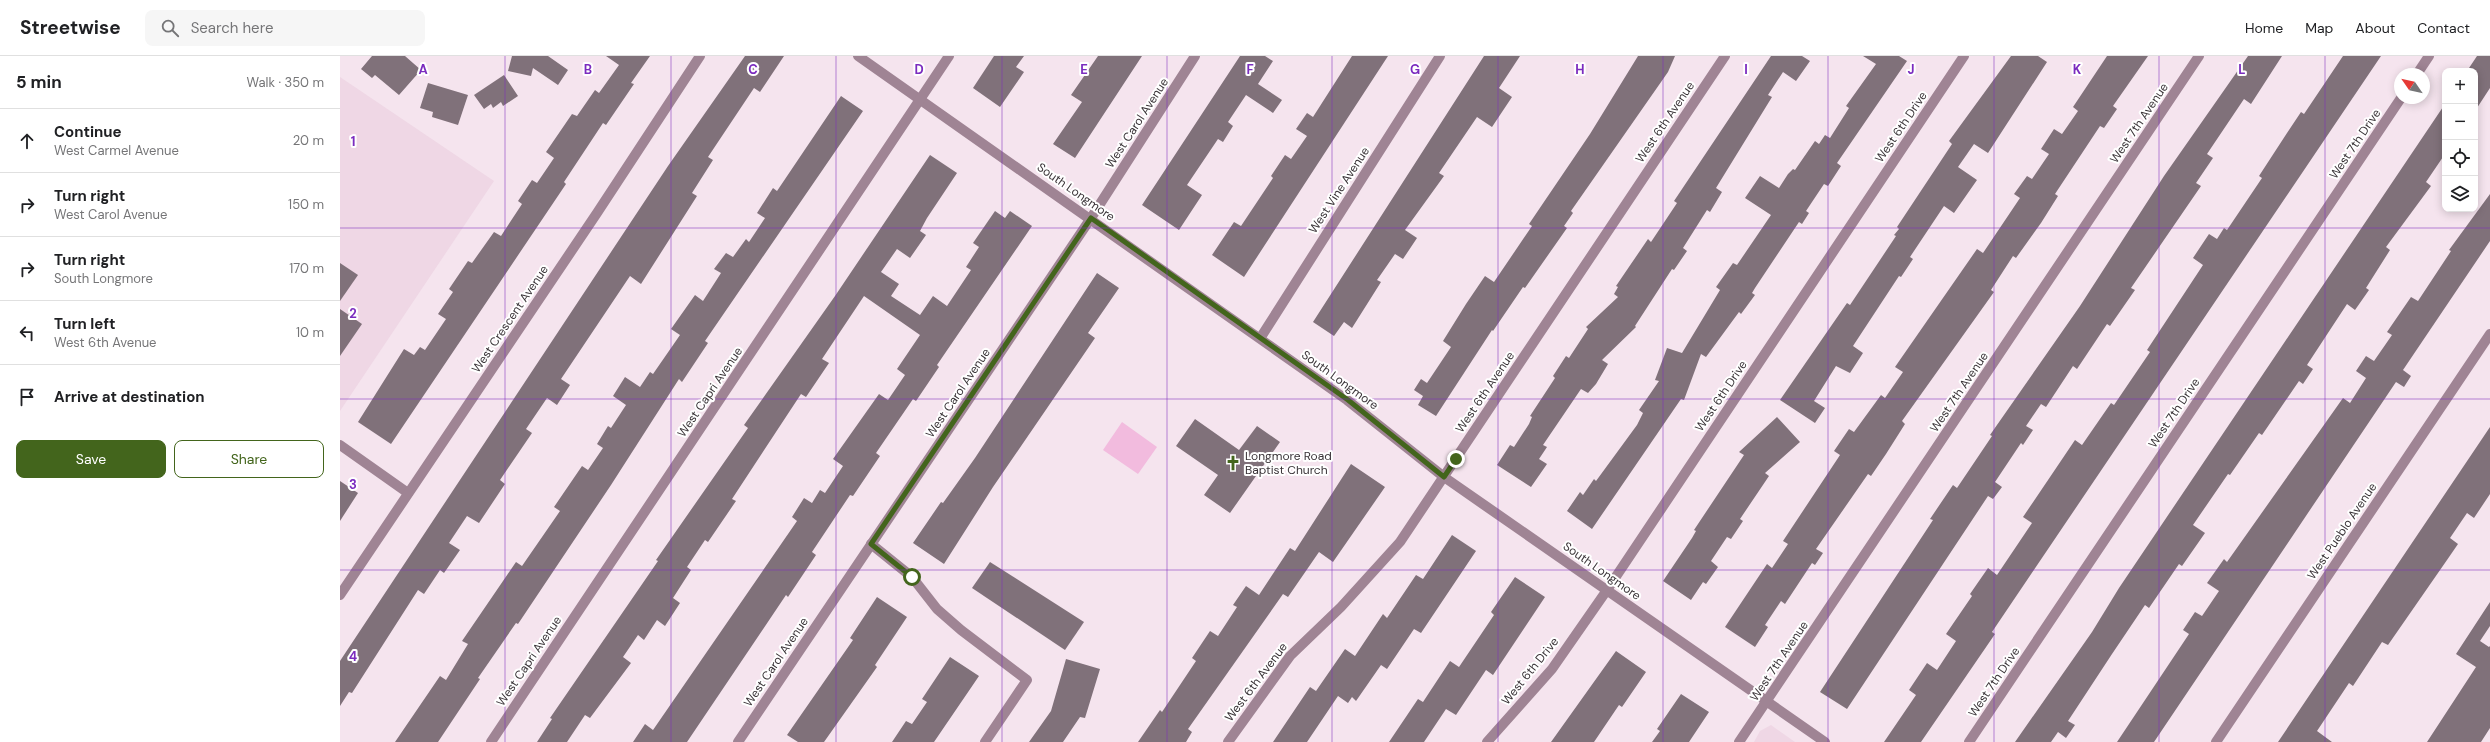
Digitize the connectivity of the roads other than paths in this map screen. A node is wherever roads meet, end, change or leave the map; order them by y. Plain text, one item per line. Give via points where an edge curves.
1 (700, 56) edge
2 (858, 56) edge
3 (949, 56) edge
4 (1195, 56) edge
5 (1440, 56) edge
6 (1726, 56) edge
7 (1964, 56) edge
8 (2199, 56) edge
9 (2429, 56) edge
10 (2421, 68) edge
11 (921, 101) junction
12 (2397, 104) edge
13 (1091, 218) junction
14 (2490, 334) edge
15 (1261, 338) junction
16 (340, 445) edge
17 (1444, 477) junction
18 (408, 493) junction
19 (871, 544) junction
20 (1607, 590) junction
21 (340, 594) edge
22 (1768, 702) junction
23 (491, 742) edge
24 (738, 742) edge
25 (986, 742) edge
26 (1228, 742) edge
27 (1487, 742) edge
28 (1739, 742) edge
29 (1825, 742) edge
30 (1969, 742) edge
31 (2216, 742) edge

1 - 18 street, West Crescent Avenue
2 - 11 street, South Longmore
3 - 11 street, West Capri Avenue
4 - 13 street, West Carol Avenue
5 - 15 street, West Vine Avenue
6 - 17 street, West 6th Avenue
7 - 20 street, West 6th Drive
8 - 22 street, West 7th Avenue
9 - 10 street
11 - 13 street, South Longmore
11 - 23 street, West Capri Avenue
12 - 30 street, West 7th Drive
13 - 15 street, South Longmore
13 - 19 street, West Carol Avenue
14 - 31 street, West Pueblo Avenue
15 - 17 street, South Longmore via 1348,400
16 - 18 street
17 - 20 street, South Longmore
17 - 26 street, West 6th Avenue via 1400,542 1341,607 1290,656
18 - 21 street, West Crescent Avenue
19 - 24 street, West Carol Avenue
19 - 25 street via 912,577 937,609 961,630 1028,680
20 - 22 street, South Longmore
20 - 27 street, West 6th Drive via 1552,669
22 - 28 street, West 7th Avenue
22 - 29 street, South Longmore

